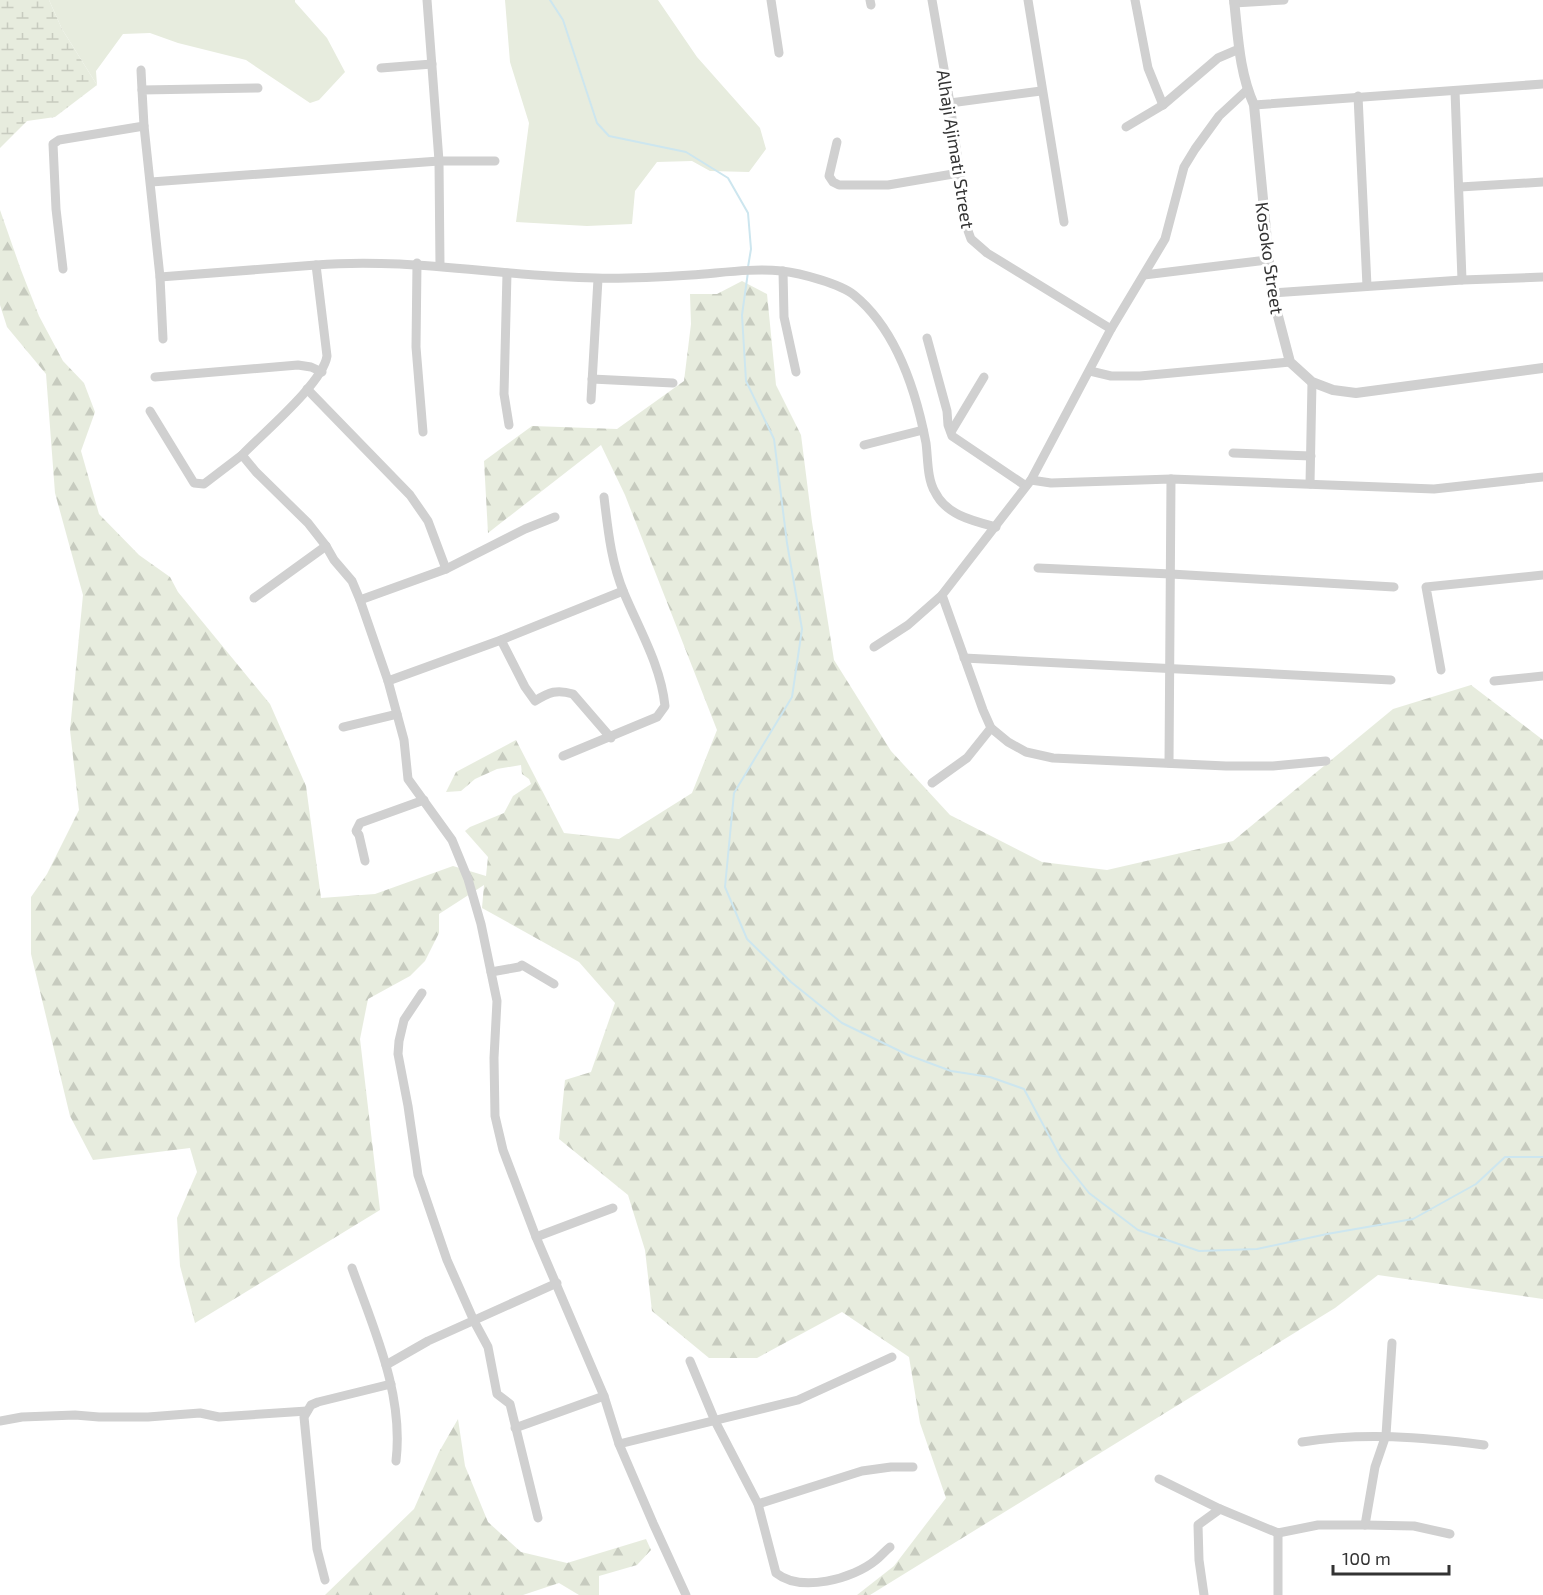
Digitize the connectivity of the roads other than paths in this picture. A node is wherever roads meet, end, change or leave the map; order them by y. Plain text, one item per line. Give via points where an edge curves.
1 (427, 0) edge
2 (771, 0) edge
3 (932, 0) edge
4 (1028, 0) edge
5 (1135, 0) edge
6 (1284, 0) edge
7 (1234, 1) edge
8 (1239, 49) junction
9 (779, 53) dead end
10 (432, 64) junction
11 (381, 68) dead end
12 (141, 70) dead end
13 (1543, 84) edge
14 (258, 88) dead end
15 (142, 90) junction
16 (1247, 90) junction
17 (1041, 91) junction
18 (1455, 91) junction
19 (1358, 96) junction
20 (950, 103) junction
21 (1163, 105) junction
22 (1254, 105) junction
23 (144, 126) junction
24 (1126, 127) dead end
25 (837, 142) dead end
26 (439, 161) junction
27 (495, 161) dead end
28 (959, 173) junction
29 (151, 182) junction
30 (1543, 182) edge
31 (1460, 187) junction
32 (1064, 222) dead end
33 (1268, 260) junction
34 (417, 264) junction
35 (316, 265) junction
36 (440, 266) junction
37 (63, 269) dead end
38 (783, 271) junction
39 (507, 273) junction
40 (1144, 275) junction
41 (160, 277) junction
42 (1543, 277) edge
43 (598, 279) junction
44 (1462, 280) junction
45 (1367, 286) junction
46 (1272, 293) junction
47 (1111, 329) junction
48 (927, 338) dead end
49 (163, 339) dead end
50 (1290, 362) junction
51 (1543, 368) edge
52 (1090, 371) junction
53 (322, 372) junction
54 (796, 372) dead end
55 (155, 377) dead end
56 (984, 377) dead end
57 (592, 380) junction
58 (1311, 382) junction
59 (673, 383) dead end
60 (307, 389) junction
61 (591, 400) dead end
62 (150, 411) dead end
63 (509, 425) dead end
64 (923, 430) junction
65 (423, 432) dead end
66 (951, 432) junction
67 (864, 445) dead end
68 (1233, 453) dead end
69 (242, 455) junction
70 (1311, 456) junction
71 (1543, 477) edge
72 (1171, 479) junction
73 (1028, 483) junction
74 (1310, 484) junction
75 (604, 497) dead end
76 (555, 517) dead end
77 (996, 527) junction
78 (326, 546) junction
79 (1038, 568) dead end
80 (446, 570) junction
81 (1171, 574) junction
82 (1543, 575) edge
83 (1394, 587) dead end
84 (623, 591) junction
85 (942, 595) junction
86 (254, 598) dead end
87 (360, 600) junction
88 (501, 640) junction
89 (874, 647) dead end
90 (964, 658) junction
91 (1168, 667) junction
92 (1441, 670) dead end
93 (1543, 676) edge
94 (1390, 680) dead end
95 (388, 681) junction
96 (1494, 681) dead end
97 (397, 714) junction
98 (343, 727) dead end
99 (991, 728) junction
100 (611, 738) junction
101 (562, 756) dead end
102 (1326, 761) dead end
103 (1169, 763) junction
104 (932, 783) dead end
105 (424, 800) junction
106 (365, 861) dead end
107 (491, 972) junction
108 (554, 984) dead end
109 (422, 993) dead end
110 (613, 1208) dead end
111 (536, 1237) junction
112 (352, 1268) dead end
113 (557, 1283) junction
114 (474, 1321) junction
115 (1392, 1343) dead end
116 (892, 1357) dead end
117 (690, 1361) dead end
118 (386, 1365) junction
119 (391, 1384) junction
120 (604, 1396) junction
121 (307, 1411) junction
122 (0, 1421) edge
123 (716, 1421) junction
124 (515, 1428) junction
125 (1386, 1435) junction
126 (1302, 1442) dead end
127 (620, 1444) junction
128 (1484, 1445) dead end
129 (396, 1461) dead end
130 (913, 1467) dead end
131 (1159, 1479) dead end
132 (758, 1504) junction
133 (1220, 1509) junction
134 (538, 1518) dead end
135 (1365, 1525) junction
136 (1278, 1533) junction
137 (1450, 1534) dead end
138 (890, 1547) dead end
139 (325, 1580) dead end
140 (686, 1595) edge
141 (1204, 1595) edge
142 (1278, 1595) edge

1 - 10 street
2 - 9 street
3 - 20 street, Alhaji Ajimati Street
4 - 17 street
5 - 21 street via 1148,68
6 - 7 street
7 - 8 street, Kosoko Street
8 - 16 street, Kosoko Street
8 - 21 street via 1218,58
10 - 11 street
10 - 26 street
12 - 15 street
13 - 18 street
14 - 15 street
15 - 23 street
16 - 22 street, Kosoko Street
16 - 40 street via 1219,116 1184,167 1165,239
17 - 20 street
17 - 32 street
18 - 19 street
18 - 31 street
19 - 22 street
19 - 45 street
20 - 28 street, Alhaji Ajimati Street
21 - 24 street
22 - 33 street, Kosoko Street
23 - 29 street
23 - 37 street via 53,144
25 - 28 street via 828,176 840,184 888,185
26 - 27 street
26 - 29 street
26 - 36 street
28 - 47 street, Alhaji Ajimati Street via 971,239 987,253
29 - 41 street
30 - 31 street
31 - 44 street
33 - 40 street
33 - 46 street, Kosoko Street
34 - 35 street
34 - 36 street
34 - 65 street via 416,347
35 - 41 street
35 - 53 street via 327,356
36 - 39 street
38 - 43 street
38 - 54 street via 784,317
38 - 64 street via 835,286 865,305 898,353
39 - 43 street
39 - 63 street via 504,394
40 - 47 street
41 - 49 street
42 - 44 street
43 - 57 street
44 - 45 street
45 - 46 street
46 - 50 street, Kosoko Street
47 - 52 street
48 - 66 street
50 - 52 street via 1140,376
50 - 58 street
51 - 58 street via 1356,393
52 - 73 street
53 - 55 street via 298,365
53 - 60 street
56 - 66 street
57 - 59 street
57 - 61 street
58 - 70 street
60 - 69 street
60 - 80 street via 410,495 428,521
62 - 69 street via 194,483 204,484
64 - 67 street
64 - 77 street via 934,491 940,501 953,513
66 - 73 street
68 - 70 street
69 - 78 street
70 - 74 street
71 - 74 street via 1434,489
72 - 73 street
72 - 74 street
72 - 81 street
73 - 77 street
75 - 84 street via 611,553
76 - 80 street
77 - 85 street
78 - 86 street
78 - 87 street via 352,581
79 - 81 street
80 - 87 street
81 - 83 street
81 - 91 street
82 - 92 street via 1426,587
84 - 88 street
84 - 100 street via 643,631 665,706 657,717
85 - 89 street via 908,625
85 - 90 street
87 - 95 street
88 - 95 street
88 - 100 street via 536,701 549,692 573,694
90 - 91 street
90 - 99 street
91 - 94 street
91 - 103 street
93 - 96 street
95 - 97 street
97 - 98 street
97 - 105 street via 408,779
99 - 103 street via 1026,752 1053,758
99 - 104 street via 967,758
100 - 101 street
102 - 103 street via 1273,766
105 - 106 street via 360,823 356,831
105 - 107 street via 452,840 468,879
107 - 108 street via 522,965
107 - 111 street via 496,1001 495,1116 503,1150
109 - 114 street via 404,1020 398,1054 418,1175 447,1260
110 - 111 street
111 - 113 street
112 - 118 street
113 - 114 street
113 - 120 street
114 - 118 street
114 - 124 street via 488,1347 497,1394 510,1404
115 - 125 street
116 - 123 street via 798,1400
117 - 123 street
118 - 119 street
119 - 121 street via 318,1402
119 - 129 street via 398,1427
120 - 124 street
120 - 127 street
121 - 122 street via 219,1417 200,1413 148,1417 75,1415
121 - 139 street via 304,1425 317,1549
123 - 127 street
123 - 132 street
124 - 134 street
125 - 126 street
125 - 128 street
125 - 135 street via 1374,1467
127 - 140 street
130 - 132 street via 862,1471
131 - 133 street
132 - 138 street via 776,1573 794,1582 811,1584 860,1570
133 - 136 street
133 - 141 street via 1198,1525
135 - 136 street via 1318,1525
135 - 137 street via 1414,1527
136 - 142 street

